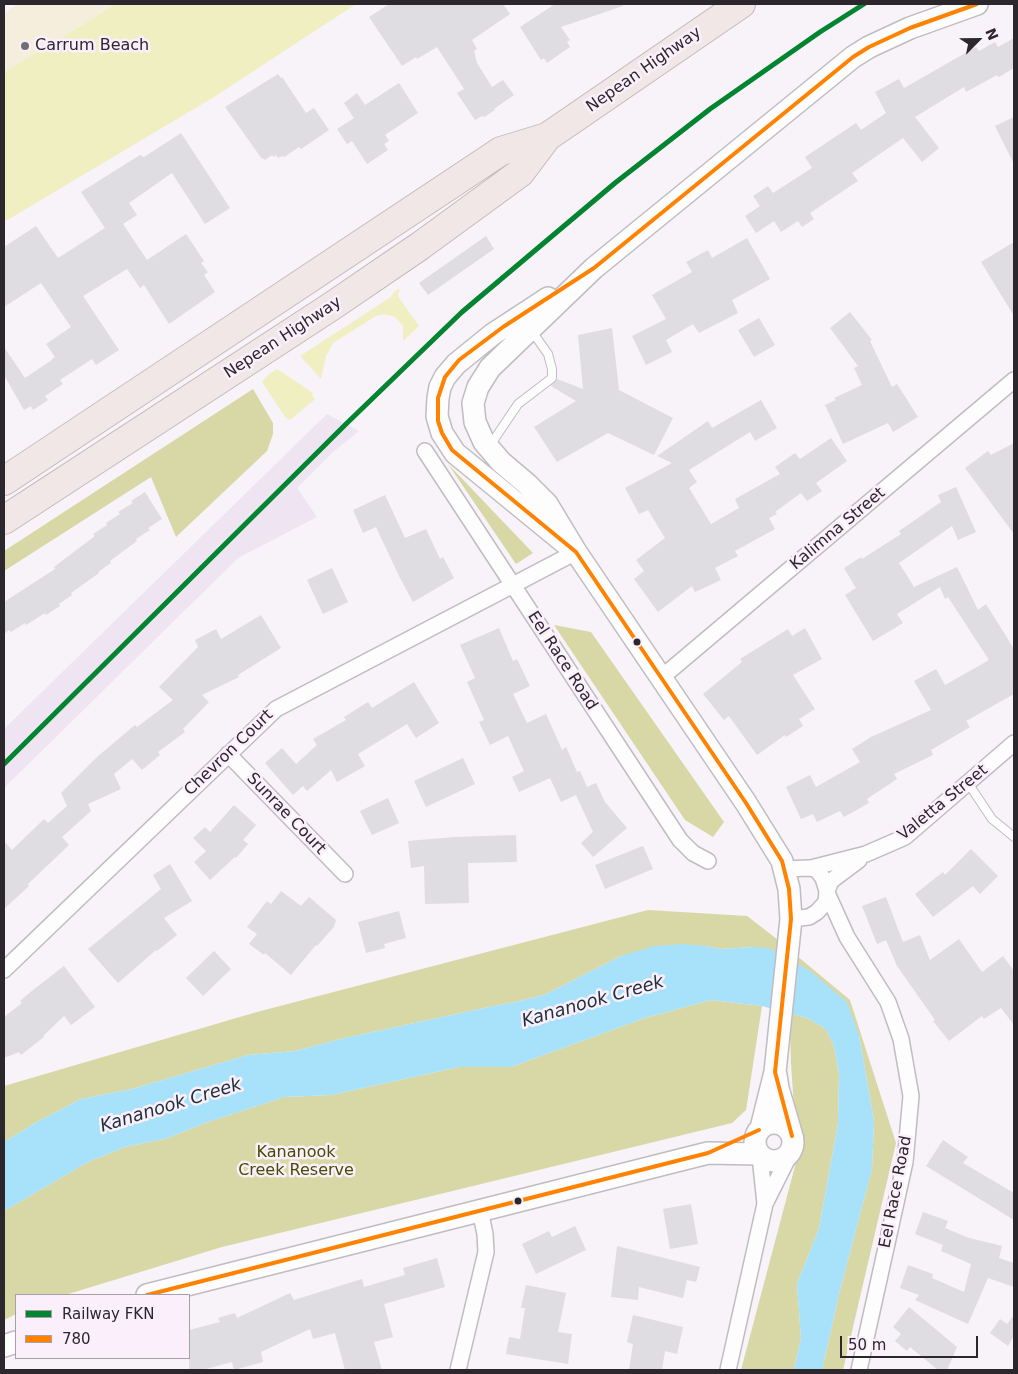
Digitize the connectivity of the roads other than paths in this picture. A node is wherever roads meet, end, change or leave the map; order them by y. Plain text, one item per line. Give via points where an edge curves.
1 (741, 4) edge
2 (977, 4) edge
3 (547, 137) junction
4 (594, 268) junction
5 (312, 277) junction
6 (332, 306) junction
7 (530, 329) junction
8 (1014, 380) edge
9 (489, 448) junction
10 (425, 451) dead end
11 (4, 482) edge
12 (4, 520) edge
13 (576, 552) junction
14 (513, 584) junction
15 (661, 678) junction
16 (1014, 743) edge
17 (228, 754) junction
18 (968, 783) junction
19 (1014, 837) edge
20 (866, 854) junction
21 (708, 861) dead end
22 (810, 868) junction
23 (785, 869) junction
24 (345, 874) dead end
25 (827, 893) junction
26 (800, 918) junction
27 (847, 937) junction
28 (4, 970) edge
29 (776, 1072) junction
30 (760, 1129) junction
31 (792, 1143) junction
32 (708, 1153) junction
33 (759, 1155) junction
34 (765, 1204) junction
35 (480, 1210) junction
36 (151, 1294) edge
37 (458, 1370) edge
38 (728, 1370) edge
39 (859, 1370) edge

1 - 3 highway, Nepean Highway
2 - 4 street via 910,28 853,57
3 - 5 highway, Nepean Highway via 501,151
3 - 6 highway, Nepean Highway via 520,173
4 - 7 street
4 - 13 street via 459,360 443,382 437,411 442,434 456,453
5 - 6 highway
5 - 11 highway, Nepean Highway
6 - 12 highway, Nepean Highway
7 - 9 street via 496,361 476,392 474,418 478,432
7 - 9 lane via 548,354 552,378 518,404
8 - 15 street, Kalimna Street
9 - 13 street via 544,500
10 - 14 street, Eel Race Road
13 - 14 street, Chevron Court
13 - 15 street
14 - 17 street, Chevron Court via 276,708
14 - 21 street, Eel Race Road via 680,840 693,853
15 - 23 street via 746,803
16 - 18 street, Valetta Street
17 - 24 street, Sunrae Court
17 - 28 street, Chevron Court
18 - 19 lane via 992,819
18 - 20 street, Valetta Street via 905,837
20 - 22 street, Valetta Street
20 - 25 street, Valetta Street via 831,881
22 - 23 street, Valetta Street
22 - 25 street via 822,876
23 - 26 street
25 - 26 street via 826,902 820,910
25 - 27 street, Eel Race Road
26 - 27 street, Eel Race Road via 825,918
26 - 29 street via 789,940
27 - 39 street, Eel Race Road via 888,1002 901,1039 911,1096 905,1162
29 - 30 street
29 - 31 street
30 - 31 street via 772,1123 780,1124 787,1129
30 - 32 street
30 - 33 street via 754,1142
31 - 33 street via 787,1157 775,1162
31 - 34 street
32 - 33 street
32 - 35 street
33 - 34 street
34 - 38 street
35 - 36 street
35 - 37 street via 486,1234 486,1252

